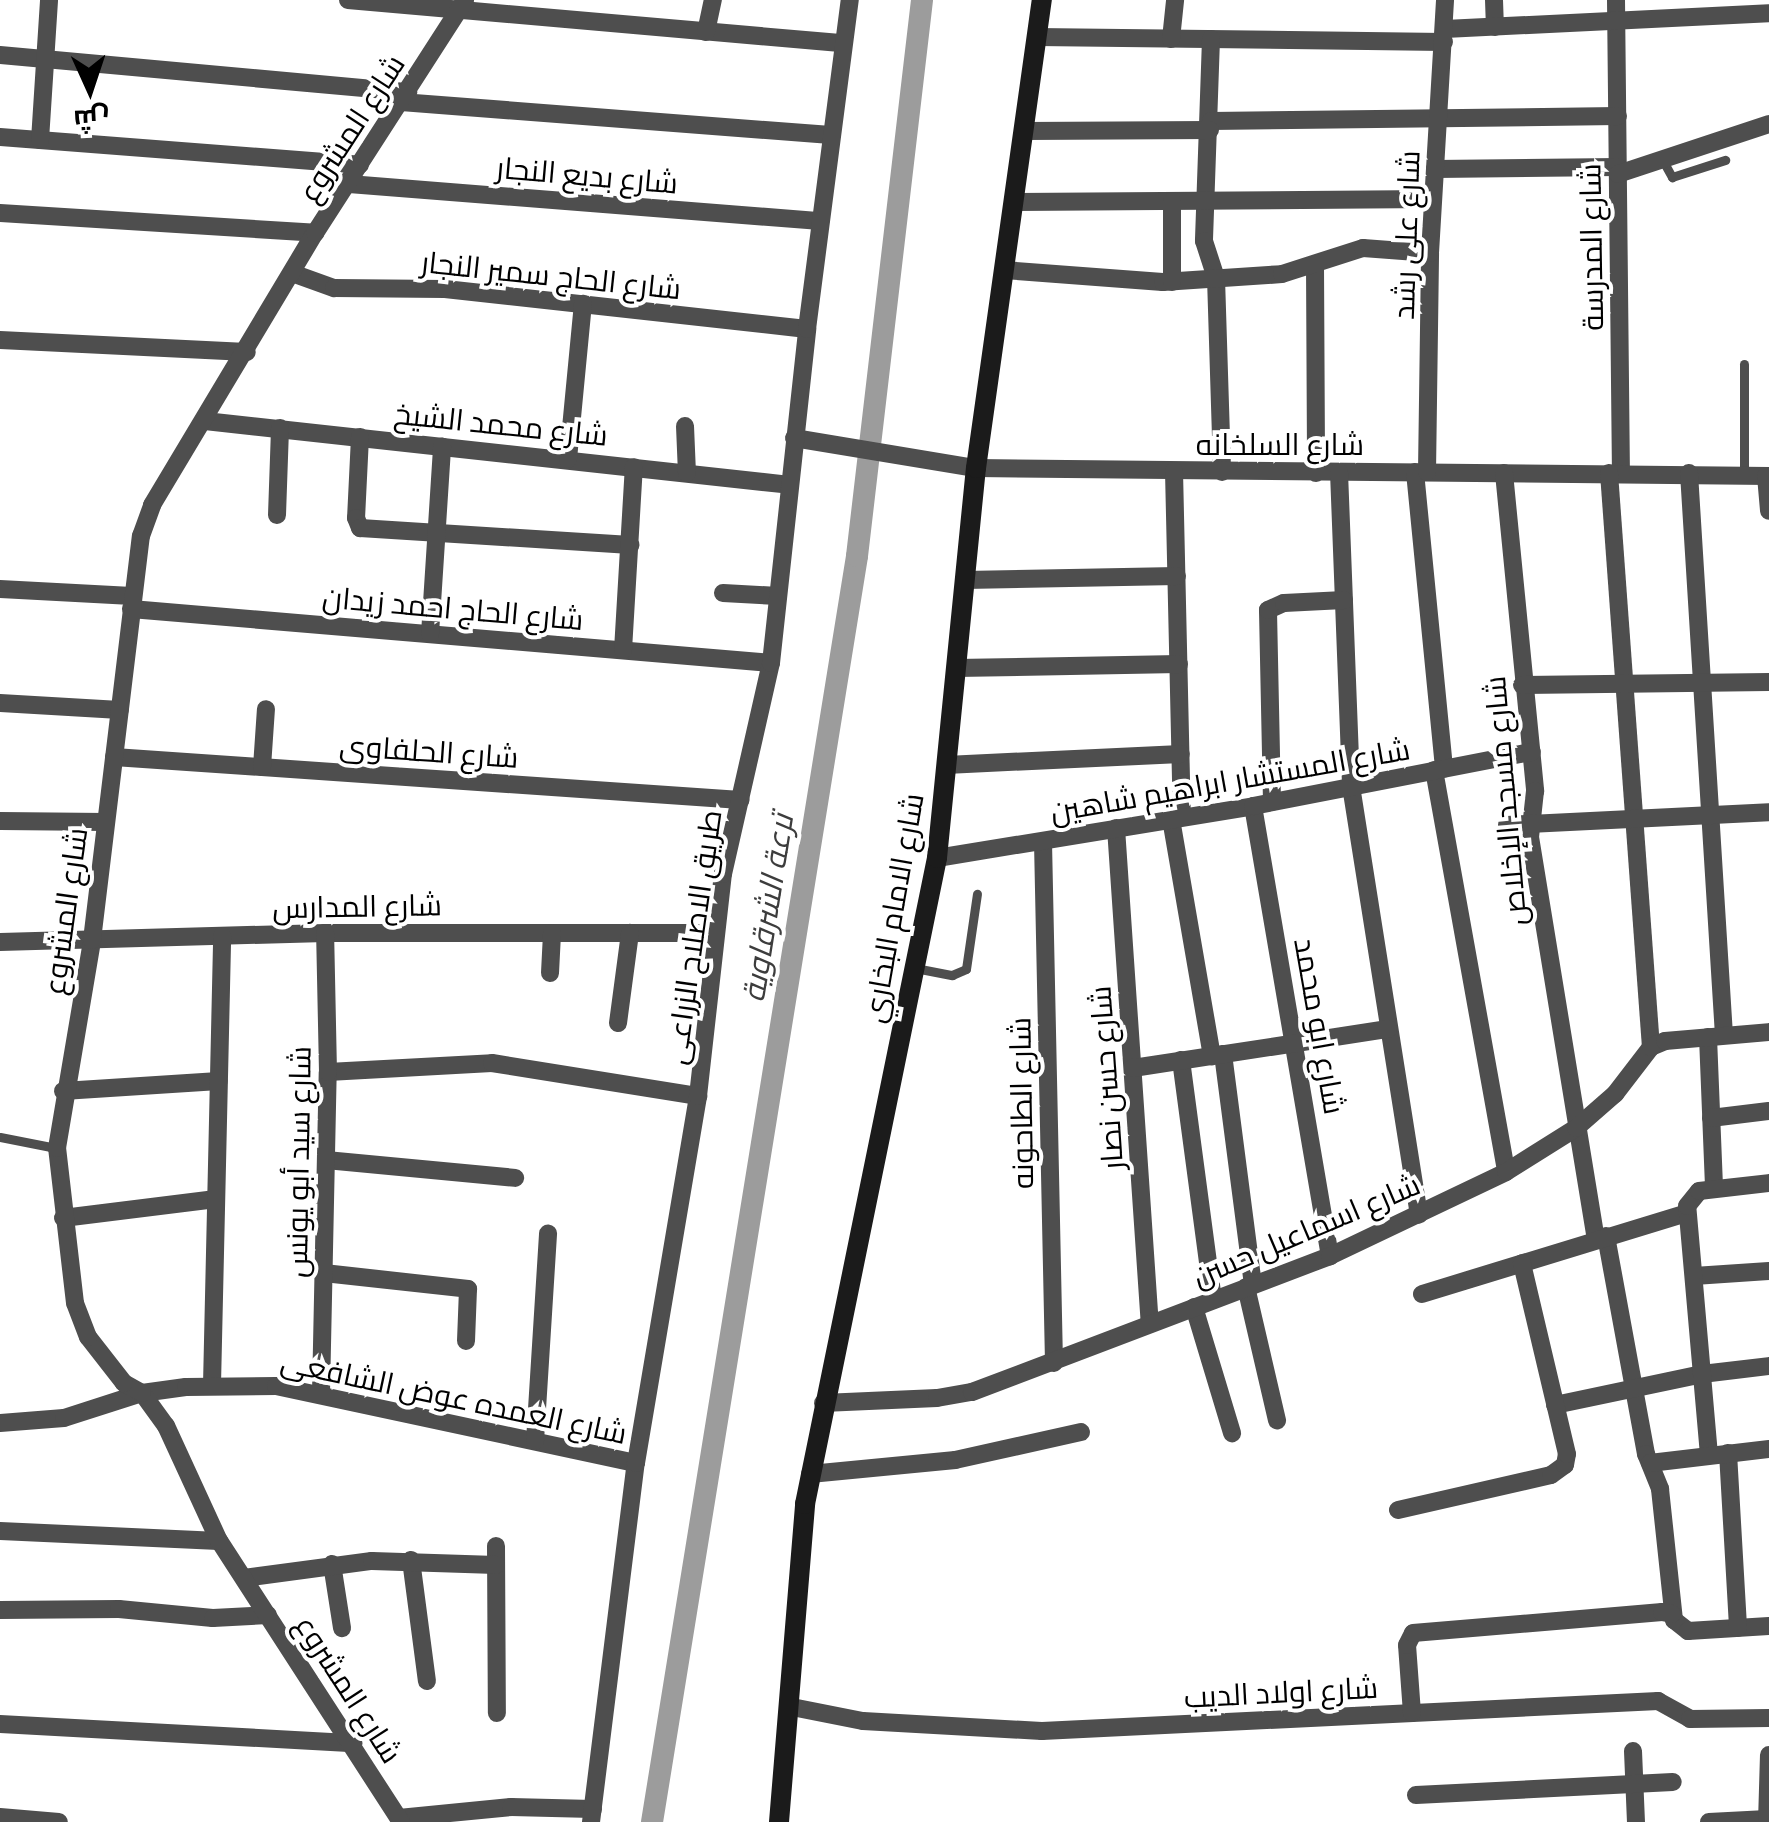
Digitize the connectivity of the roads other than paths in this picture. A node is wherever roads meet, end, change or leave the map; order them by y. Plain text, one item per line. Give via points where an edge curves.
1 (49, 0) edge
2 (348, 0) edge
3 (713, 0) edge
4 (850, 0) edge
5 (1042, 0) edge
6 (1174, 0) edge
7 (1444, 0) edge
8 (1494, 0) edge
9 (1616, 0) edge
10 (462, 4) edge
11 (1760, 9) edge
12 (1617, 21) junction
13 (1494, 26) junction
14 (706, 32) junction
15 (1445, 36) junction
16 (1036, 37) junction
17 (1171, 39) junction
18 (1211, 39) junction
19 (843, 43) junction
20 (0, 55) edge
21 (42, 58) junction
22 (405, 97) junction
23 (1618, 116) junction
24 (1438, 119) junction
25 (1769, 124) edge
26 (1210, 126) junction
27 (1024, 130) junction
28 (832, 136) junction
29 (0, 137) edge
30 (40, 140) junction
31 (1662, 160) junction
32 (1725, 160) dead end
33 (360, 165) junction
34 (1435, 169) junction
35 (1618, 171) junction
36 (350, 184) junction
37 (1433, 199) junction
38 (1172, 201) junction
39 (1205, 201) junction
40 (1014, 202) junction
41 (0, 213) edge
42 (821, 222) junction
43 (315, 233) junction
44 (1430, 253) junction
45 (1315, 265) junction
46 (1004, 270) junction
47 (292, 273) junction
48 (1216, 278) junction
49 (1172, 282) junction
50 (583, 304) junction
51 (806, 330) junction
52 (0, 340) edge
53 (247, 352) junction
54 (1744, 364) dead end
55 (206, 420) junction
56 (685, 426) dead end
57 (280, 428) junction
58 (360, 437) junction
59 (794, 438) junction
60 (442, 446) junction
61 (568, 459) junction
62 (634, 467) junction
63 (976, 468) junction
64 (1174, 471) junction
65 (1222, 472) junction
66 (1338, 472) junction
67 (1421, 472) junction
68 (687, 473) junction
69 (1316, 473) junction
70 (1504, 473) junction
71 (1615, 473) junction
72 (1689, 473) junction
73 (1744, 475) junction
74 (1768, 476) edge
75 (790, 485) junction
76 (1769, 511) edge
77 (277, 515) dead end
78 (436, 533) junction
79 (630, 546) junction
80 (1177, 576) junction
81 (965, 580) junction
82 (0, 589) edge
83 (723, 593) dead end
84 (778, 596) junction
85 (1344, 600) junction
86 (132, 602) junction
87 (430, 634) junction
88 (623, 650) junction
89 (771, 662) junction
90 (1179, 664) junction
91 (956, 668) junction
92 (1703, 682) junction
93 (1769, 682) edge
94 (1624, 684) junction
95 (1522, 685) junction
96 (0, 703) edge
97 (266, 709) dead end
98 (120, 710) junction
99 (1532, 752) junction
100 (1181, 754) junction
101 (114, 756) junction
102 (946, 765) junction
103 (262, 767) junction
104 (1438, 769) junction
105 (1351, 786) junction
106 (740, 800) junction
107 (1262, 804) junction
108 (1769, 812) edge
109 (1708, 814) junction
110 (1634, 817) junction
111 (1177, 818) junction
112 (0, 821) edge
113 (106, 822) junction
114 (1529, 823) junction
115 (1507, 825) dead end
116 (1116, 828) junction
117 (1043, 842) junction
118 (937, 858) junction
119 (977, 894) dead end
120 (325, 933) junction
121 (552, 933) junction
122 (630, 933) junction
123 (715, 933) junction
124 (222, 936) junction
125 (92, 940) junction
126 (0, 942) edge
127 (915, 968) junction
128 (550, 973) dead end
129 (618, 1024) dead end
130 (1388, 1028) junction
131 (1769, 1032) edge
132 (1716, 1036) junction
133 (1296, 1043) junction
134 (1651, 1047) junction
135 (1218, 1055) junction
136 (1181, 1060) junction
137 (1132, 1068) junction
138 (328, 1072) junction
139 (219, 1081) junction
140 (63, 1092) junction
141 (698, 1096) junction
142 (1769, 1112) edge
143 (1712, 1118) junction
144 (1576, 1128) junction
145 (0, 1137) edge
146 (57, 1148) junction
147 (326, 1160) junction
148 (1506, 1172) junction
149 (515, 1178) dead end
150 (1769, 1182) edge
151 (1714, 1189) junction
152 (216, 1198) junction
153 (1687, 1213) junction
154 (1420, 1215) junction
155 (63, 1218) junction
156 (548, 1232) dead end
157 (1601, 1238) junction
158 (1330, 1256) junction
159 (1522, 1262) junction
160 (1769, 1271) edge
161 (324, 1273) junction
162 (1694, 1276) junction
163 (1250, 1286) junction
164 (1422, 1294) dead end
165 (1213, 1300) junction
166 (1194, 1307) junction
167 (1150, 1324) junction
168 (466, 1341) dead end
169 (1054, 1362) junction
170 (1769, 1366) edge
171 (1702, 1374) junction
172 (212, 1385) junction
173 (1633, 1390) junction
174 (320, 1393) junction
175 (142, 1394) junction
176 (823, 1403) junction
177 (1556, 1405) junction
178 (1277, 1420) dead end
179 (0, 1423) edge
180 (1081, 1432) dead end
181 (1232, 1433) dead end
182 (534, 1441) junction
183 (1769, 1449) edge
184 (1718, 1454) junction
185 (636, 1463) junction
186 (1650, 1463) junction
187 (810, 1474) junction
188 (1398, 1510) dead end
189 (0, 1530) edge
190 (219, 1541) junction
191 (411, 1560) junction
192 (332, 1564) junction
193 (244, 1578) junction
194 (0, 1610) edge
195 (1672, 1614) junction
196 (268, 1615) junction
197 (1769, 1626) edge
198 (342, 1628) dead end
199 (1738, 1628) junction
200 (427, 1681) dead end
201 (792, 1707) junction
202 (497, 1713) dead end
203 (1412, 1713) junction
204 (1769, 1718) edge
205 (0, 1724) edge
206 (353, 1742) junction
207 (1634, 1751) dead end
208 (1769, 1755) edge
209 (1674, 1782) dead end
210 (1635, 1784) junction
211 (1416, 1795) dead end
212 (1768, 1812) edge
213 (592, 1816) edge
214 (0, 1818) edge
215 (400, 1820) edge
216 (58, 1822) edge
217 (779, 1822) edge
218 (1636, 1822) edge
219 (1709, 1822) edge

1 - 21 street
2 - 10 street
3 - 14 street
4 - 19 street, طريق الاصلاح الزراعى
5 - 16 street, شارع الامام البخاري
6 - 17 street
7 - 15 street, شارع على رشد
8 - 13 street
9 - 12 street, شارع المدرسة
10 - 14 street
10 - 22 street, شارع المشروع
11 - 12 street
12 - 13 street
12 - 23 street, شارع المدرسة
13 - 15 street
14 - 19 street
15 - 18 street
15 - 24 street, شارع على رشد
16 - 17 street
16 - 27 street, شارع الامام البخاري
17 - 18 street
18 - 26 street
19 - 28 street, طريق الاصلاح الزراعى
20 - 21 street
21 - 22 street
21 - 30 street
22 - 28 street
22 - 33 street, شارع المشروع
23 - 24 street
23 - 35 street, شارع المدرسة
24 - 26 street
24 - 34 street, شارع على رشد
25 - 31 street
26 - 27 street
26 - 39 street
27 - 40 street, شارع الامام البخاري
28 - 42 street, طريق الاصلاح الزراعى
29 - 30 street
30 - 33 street
31 - 32 lane via 1672,176
31 - 35 street
33 - 36 street, شارع المشروع
34 - 35 street
34 - 37 street, شارع على رشد
35 - 71 street, شارع المدرسة
36 - 42 street, شارع بديع النجار
36 - 43 street, شارع المشروع
37 - 39 street
37 - 44 street, شارع على رشد
38 - 39 street
38 - 40 street
38 - 49 street
39 - 48 street via 1204,241
40 - 46 street, شارع الامام البخاري
41 - 43 street
42 - 51 street, طريق الاصلاح الزراعى
43 - 47 street, شارع المشروع
44 - 45 street via 1363,248
44 - 67 street, شارع على رشد
45 - 48 street
45 - 69 street
46 - 49 street
46 - 63 street, شارع الامام البخاري
47 - 50 street, شارع الحاج سمير النجار via 334,288 445,289
47 - 53 street, شارع المشروع
48 - 49 street
48 - 65 street
50 - 51 street, شارع الحاج سمير النجار
50 - 61 street
51 - 59 street, طريق الاصلاح الزراعى
52 - 53 street
53 - 55 street, شارع المشروع
54 - 73 lane
55 - 57 street, شارع محمد الشيخ
55 - 86 street, شارع المشروع via 152,505 134,564
56 - 68 street
57 - 58 street, شارع محمد الشيخ
57 - 77 street
58 - 60 street, شارع محمد الشيخ
58 - 78 street via 356,524
59 - 63 street, شارع السلخانه
59 - 75 street, طريق الاصلاح الزراعى
60 - 61 street, شارع محمد الشيخ
60 - 78 street
61 - 62 street, شارع محمد الشيخ
62 - 68 street, شارع محمد الشيخ
62 - 79 street
63 - 64 street, شارع السلخانه
63 - 81 street, شارع الامام البخاري
64 - 65 street, شارع السلخانه
64 - 80 street
65 - 69 street, شارع السلخانه
66 - 67 street, شارع السلخانه
66 - 69 street, شارع السلخانه
66 - 85 street
67 - 70 street, شارع السلخانه
67 - 104 street, شارع على رشد
68 - 75 street, شارع محمد الشيخ
70 - 71 street, شارع السلخانه
70 - 95 street, شارع مسجد الإخلاص
71 - 72 street, شارع السلخانه
71 - 94 street, شارع المدرسة
72 - 73 street, شارع السلخانه
72 - 92 street
73 - 74 street, شارع السلخانه
74 - 76 street
75 - 84 street, طريق الاصلاح الزراعى
78 - 79 street
78 - 87 street
79 - 88 street
80 - 81 street
80 - 90 street
81 - 91 street, شارع الامام البخاري
82 - 86 street, شارع الحاج احمد زيدان
83 - 84 street
84 - 89 street, طريق الاصلاح الزراعى
85 - 105 street
85 - 107 street, شارع ابو محمد via 1284,602 1268,610
86 - 87 street, شارع الحاج احمد زيدان
86 - 98 street, شارع المشروع
87 - 88 street, شارع الحاج احمد زيدان
88 - 89 street, شارع الحاج احمد زيدان
89 - 106 street, طريق الاصلاح الزراعى
90 - 91 street
90 - 100 street
91 - 102 street, شارع الامام البخاري
92 - 93 street
92 - 94 street
92 - 109 street
94 - 95 street
94 - 110 street, شارع المدرسة
95 - 99 street, شارع مسجد الإخلاص
96 - 98 street
97 - 103 street
98 - 101 street, شارع المشروع
99 - 104 street, شارع المستشار ابراهيم شاهين
99 - 114 street, شارع مسجد الإخلاص
100 - 102 street
100 - 111 street
101 - 103 street, شارع الحلفاوى
101 - 113 street, شارع المشروع
102 - 118 street, شارع الامام البخاري
103 - 106 street, شارع الحلفاوى
104 - 105 street, شارع المستشار ابراهيم شاهين
104 - 148 street, شارع على رشد
105 - 107 street, شارع المستشار ابراهيم شاهين
105 - 130 street
106 - 123 street, طريق الاصلاح الزراعى
107 - 111 street, شارع المستشار ابراهيم شاهين
107 - 133 street, شارع ابو محمد
108 - 109 street
109 - 110 street
109 - 132 street
110 - 114 street
110 - 134 street, شارع المدرسة
111 - 116 street, شارع المستشار ابراهيم شاهين
111 - 135 street
112 - 113 street
113 - 125 street, شارع المشروع
114 - 115 street
114 - 144 street, شارع مسجد الإخلاص
116 - 117 street, شارع المستشار ابراهيم شاهين
116 - 137 street, شارع حسن نصار
117 - 118 street, شارع المستشار ابراهيم شاهين
117 - 169 street, شارع الطاحونه
118 - 127 street, شارع الامام البخاري
119 - 127 lane via 966,969 952,975
120 - 121 street, شارع المدارس
120 - 124 street, شارع المدارس
120 - 138 street, شارع سيد أبو يونس
121 - 122 street, شارع المدارس
121 - 128 street
122 - 123 street, شارع المدارس
122 - 129 street
123 - 141 street, طريق الاصلاح الزراعى
124 - 125 street, شارع المدارس
124 - 139 street
125 - 126 street, شارع المدارس
125 - 140 street, شارع المشروع
127 - 176 street, شارع الامام البخاري
130 - 133 street
130 - 154 street
131 - 132 street
132 - 134 street
132 - 143 street
133 - 135 street
133 - 158 street, شارع ابو محمد
134 - 144 street, شارع اسماعيل حسن via 1615,1094
135 - 136 street
135 - 163 street
136 - 137 street
136 - 165 street
137 - 167 street, شارع حسن نصار
138 - 141 street via 492,1063
138 - 147 street, شارع سيد أبو يونس
139 - 140 street
139 - 152 street
140 - 146 street, شارع المشروع
141 - 185 street, طريق الاصلاح الزراعى
142 - 143 street
143 - 151 street
144 - 148 street, شارع اسماعيل حسن
144 - 157 street, شارع مسجد الإخلاص
145 - 146 lane
146 - 155 street, شارع المشروع
147 - 149 street
147 - 161 street, شارع سيد أبو يونس
148 - 154 street, شارع اسماعيل حسن
150 - 151 street
151 - 153 street via 1693,1194
152 - 155 street
152 - 172 street
153 - 157 street
153 - 162 street
154 - 158 street, شارع اسماعيل حسن
155 - 175 street, شارع المشروع via 80,1322 99,1356
156 - 182 street
157 - 159 street
157 - 173 street, شارع مسجد الإخلاص
158 - 163 street, شارع اسماعيل حسن
159 - 164 street
159 - 177 street
160 - 162 street
161 - 168 street via 468,1289
161 - 174 street, شارع سيد أبو يونس
162 - 171 street
163 - 165 street, شارع اسماعيل حسن
163 - 178 street
165 - 166 street, شارع اسماعيل حسن
166 - 167 street, شارع اسماعيل حسن
166 - 181 street
167 - 169 street, شارع اسماعيل حسن
169 - 176 street, شارع اسماعيل حسن via 955,1396
170 - 171 street
171 - 173 street
171 - 184 street
172 - 174 street, شارع العمده عوض الشافعى
172 - 175 street, شارع العمده عوض الشافعى
173 - 177 street
173 - 186 street, شارع مسجد الإخلاص
174 - 182 street, شارع العمده عوض الشافعى
175 - 179 street, شارع العمده عوض الشافعى via 64,1418
175 - 190 street, شارع المشروع via 166,1426
176 - 187 street, شارع الامام البخاري
177 - 188 street via 1567,1454 1551,1475
180 - 187 street via 954,1460
182 - 185 street, شارع العمده عوض الشافعى
183 - 184 street
184 - 186 street
184 - 199 street
185 - 213 street, طريق الاصلاح الزراعى
186 - 195 street, شارع مسجد الإخلاص via 1660,1489
187 - 201 street, شارع الامام البخاري
189 - 190 street
190 - 193 street, شارع المشروع
191 - 192 street
191 - 200 street
191 - 202 street via 496,1556
192 - 193 street
192 - 198 street
193 - 196 street, شارع المشروع
194 - 196 street
195 - 199 street via 1681,1630
195 - 203 street via 1413,1632 1407,1644
196 - 206 street, شارع المشروع
197 - 199 street
201 - 203 street, شارع اولاد الديب via 882,1722 1054,1731
201 - 217 street, شارع الامام البخاري
203 - 204 street, شارع اولاد الديب via 1658,1701 1690,1719
205 - 206 street
206 - 215 street, شارع المشروع
207 - 210 street
208 - 212 street
209 - 210 street
210 - 211 street
210 - 218 street
212 - 219 street
213 - 215 street via 511,1807
214 - 216 street

